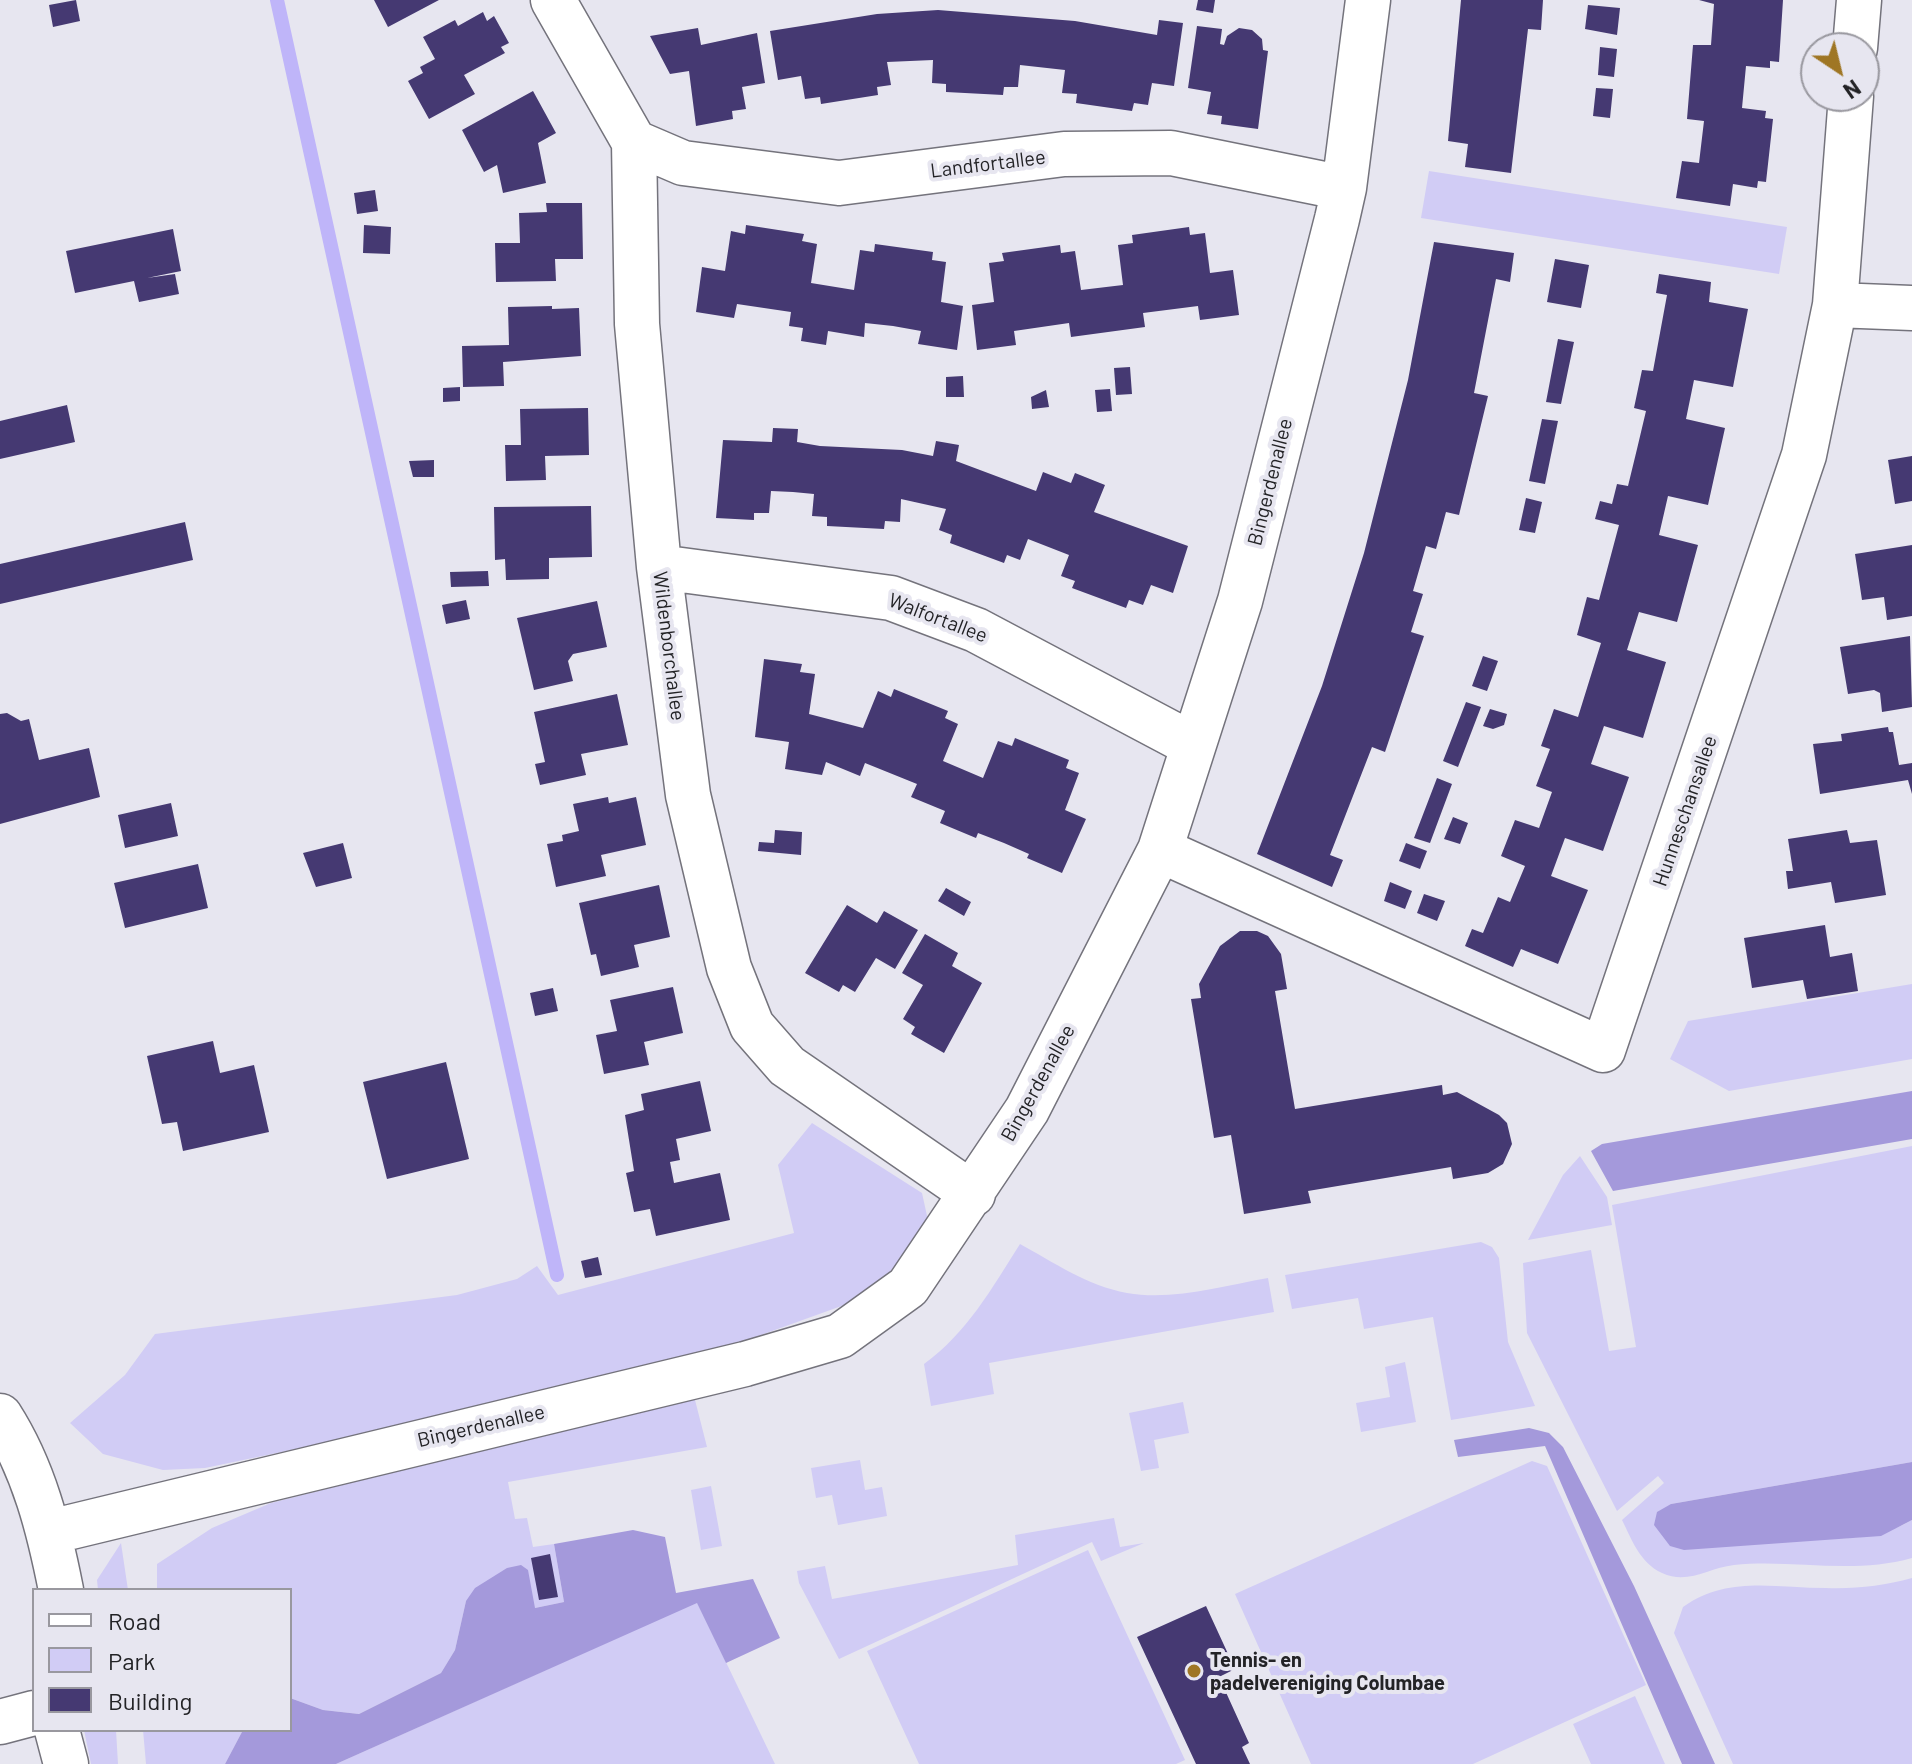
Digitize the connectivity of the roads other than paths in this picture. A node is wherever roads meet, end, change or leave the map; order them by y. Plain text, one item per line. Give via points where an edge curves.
1 (553, 0) edge
2 (1368, 0) edge
3 (1859, 0) edge
4 (1856, 32) edge
5 (1850, 112) edge
6 (634, 142) junction
7 (1344, 188) junction
8 (1835, 305) junction
9 (1912, 308) edge
10 (659, 567) junction
11 (1193, 745) junction
12 (1160, 850) junction
13 (973, 1194) junction
14 (0, 1416) edge
15 (50, 1532) junction
16 (61, 1588) edge
17 (32, 1714) edge
18 (0, 1722) edge
19 (58, 1732) edge
20 (66, 1764) edge

1 - 6 street, Wildenborchallee
2 - 7 street, Bingerdenallee
3 - 4 street
5 - 8 street, Hunneschansallee
6 - 7 street, Landfortallee via 683,163 839,183 1064,154 1171,153
6 - 10 street, Wildenborchallee via 637,324
7 - 11 street, Bingerdenallee via 1240,601
8 - 9 street
8 - 12 street, Hunneschansallee via 1804,455 1603,1050
10 - 11 street, Walfortallee via 891,598 976,630
10 - 13 street, Wildenborchallee via 688,795 729,968 752,1026 787,1066
11 - 12 street, Bingerdenallee
12 - 13 street, Bingerdenallee via 1027,1110
13 - 15 street, Bingerdenallee via 908,1287 840,1336 745,1364
14 - 15 street via 21,1449
15 - 16 street
17 - 18 street
19 - 20 street

